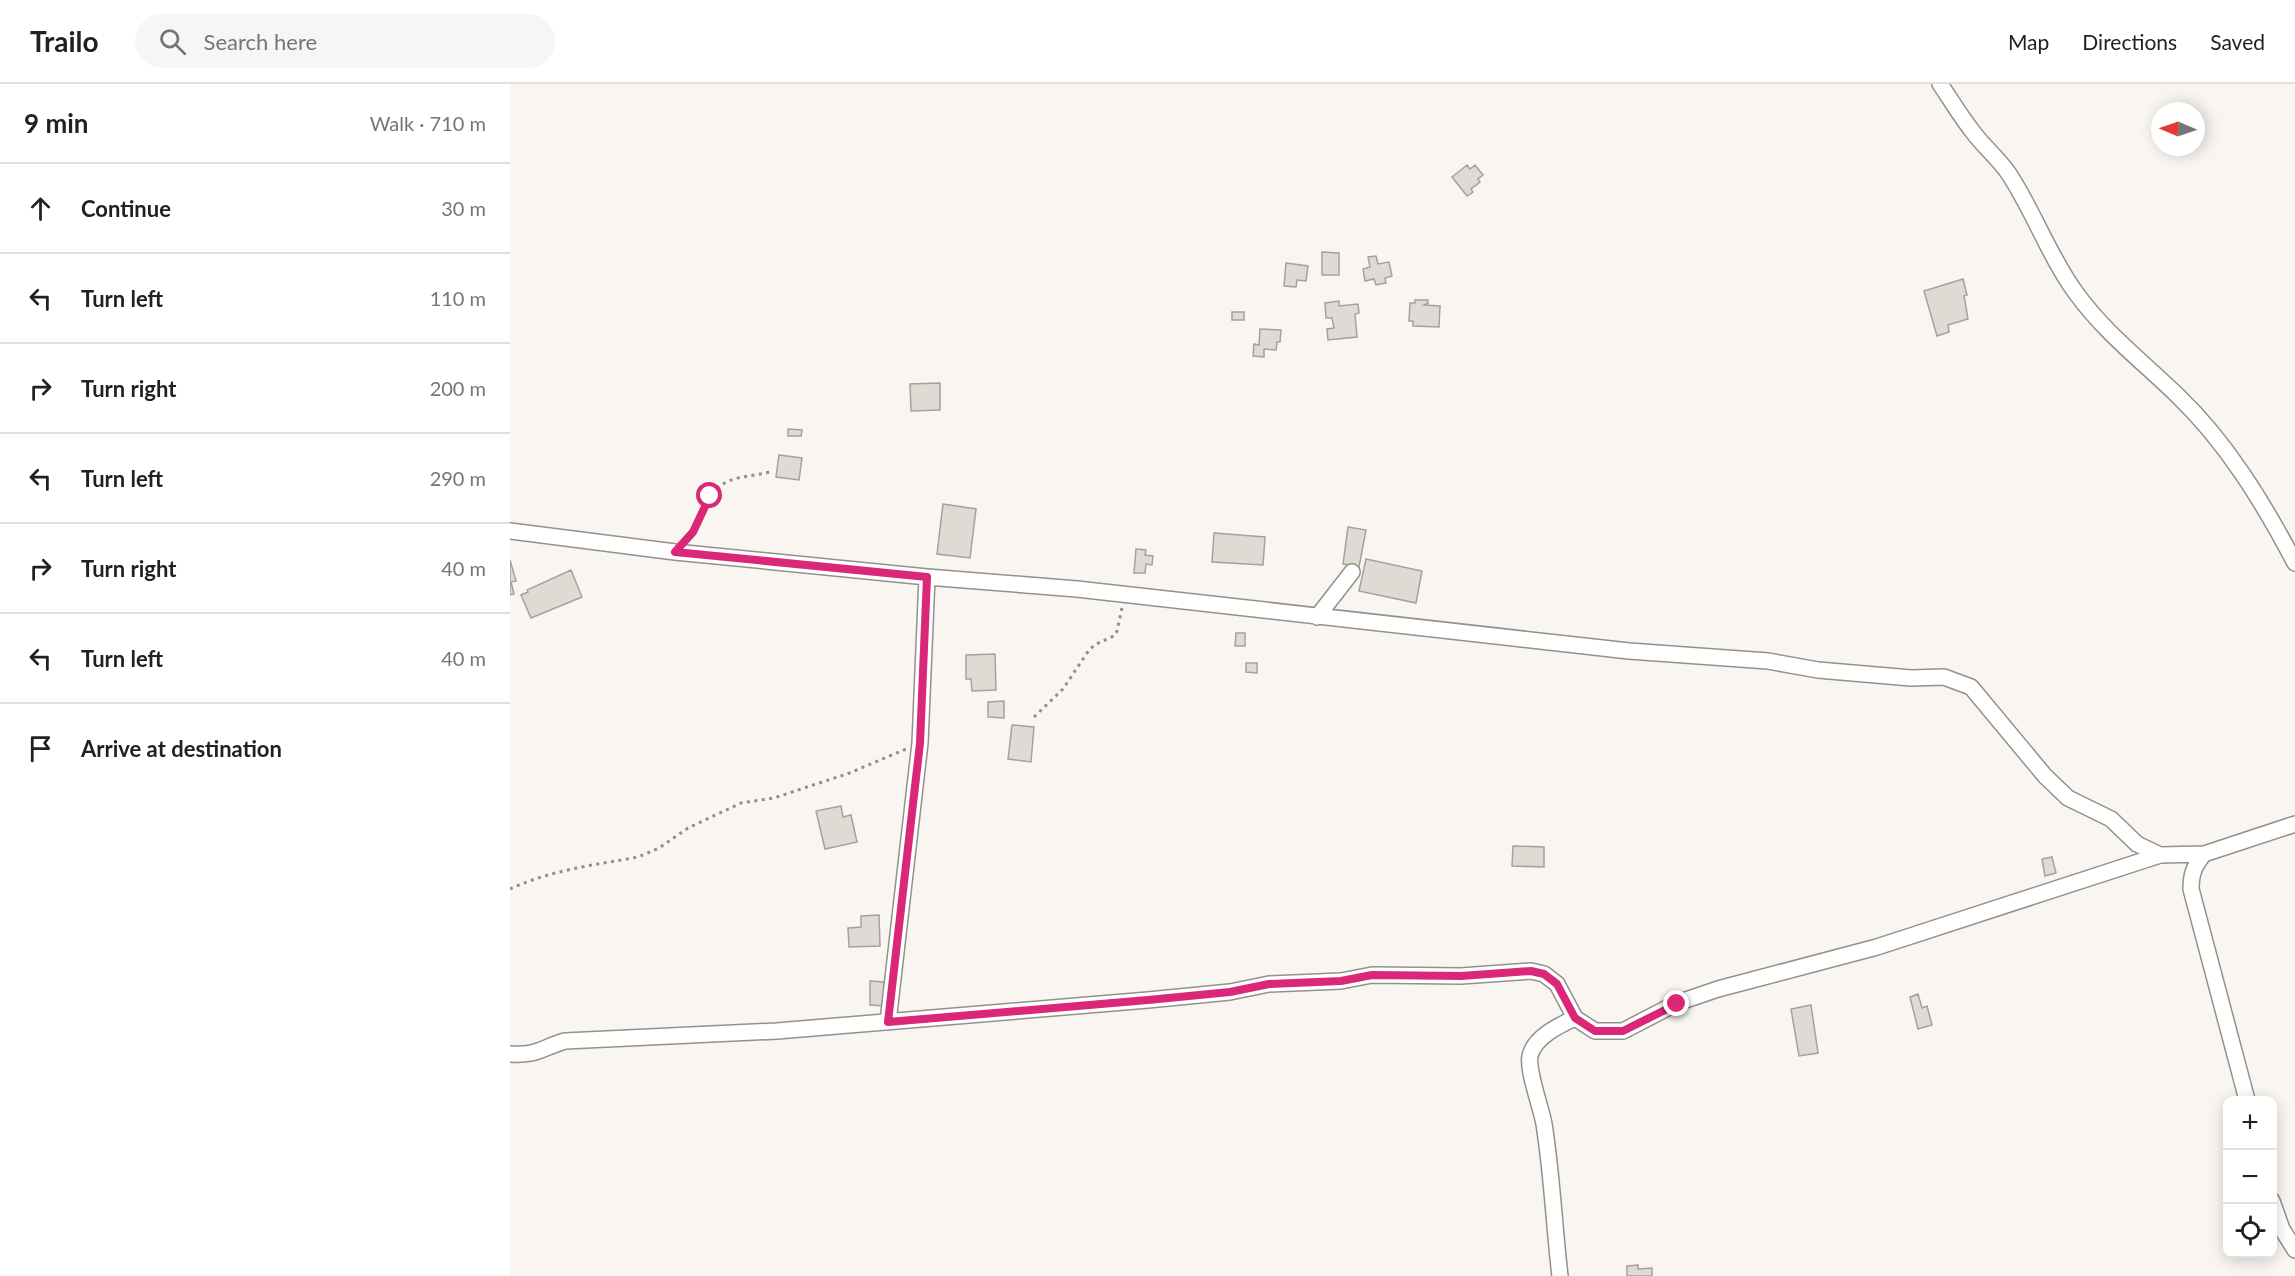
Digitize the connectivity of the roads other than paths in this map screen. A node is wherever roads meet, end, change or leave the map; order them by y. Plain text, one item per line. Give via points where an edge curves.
1 (1940, 84) edge
2 (510, 531) edge
3 (2295, 563) edge
4 (1352, 572) dead end
5 (927, 577) junction
6 (1317, 617) junction
7 (2295, 824) edge
8 (2204, 854) junction
9 (2160, 855) junction
10 (1575, 1018) junction
11 (888, 1022) junction
12 (510, 1054) edge
13 (2246, 1096) edge
14 (2273, 1204) edge
15 (2295, 1250) edge
16 (1560, 1276) edge

1 - 3 street via 1972,131 2008,173 2076,293 2221,444
2 - 5 street
4 - 6 street
5 - 6 street
5 - 11 street via 920,743
6 - 9 street via 1629,651 1768,661 1818,670 1944,677 1971,687 2068,798 2111,819 2138,844
7 - 8 street
8 - 9 street
8 - 13 street via 2194,865 2191,890
9 - 10 street via 1877,947 1718,989 1623,1031 1595,1031
10 - 11 street via 1557,984 1544,974 1531,971 1461,976 1372,975 1341,981 1269,984 1230,992
10 - 16 street via 1554,1028 1534,1046 1530,1056 1548,1151
11 - 12 street via 565,1041 535,1054
14 - 15 street

